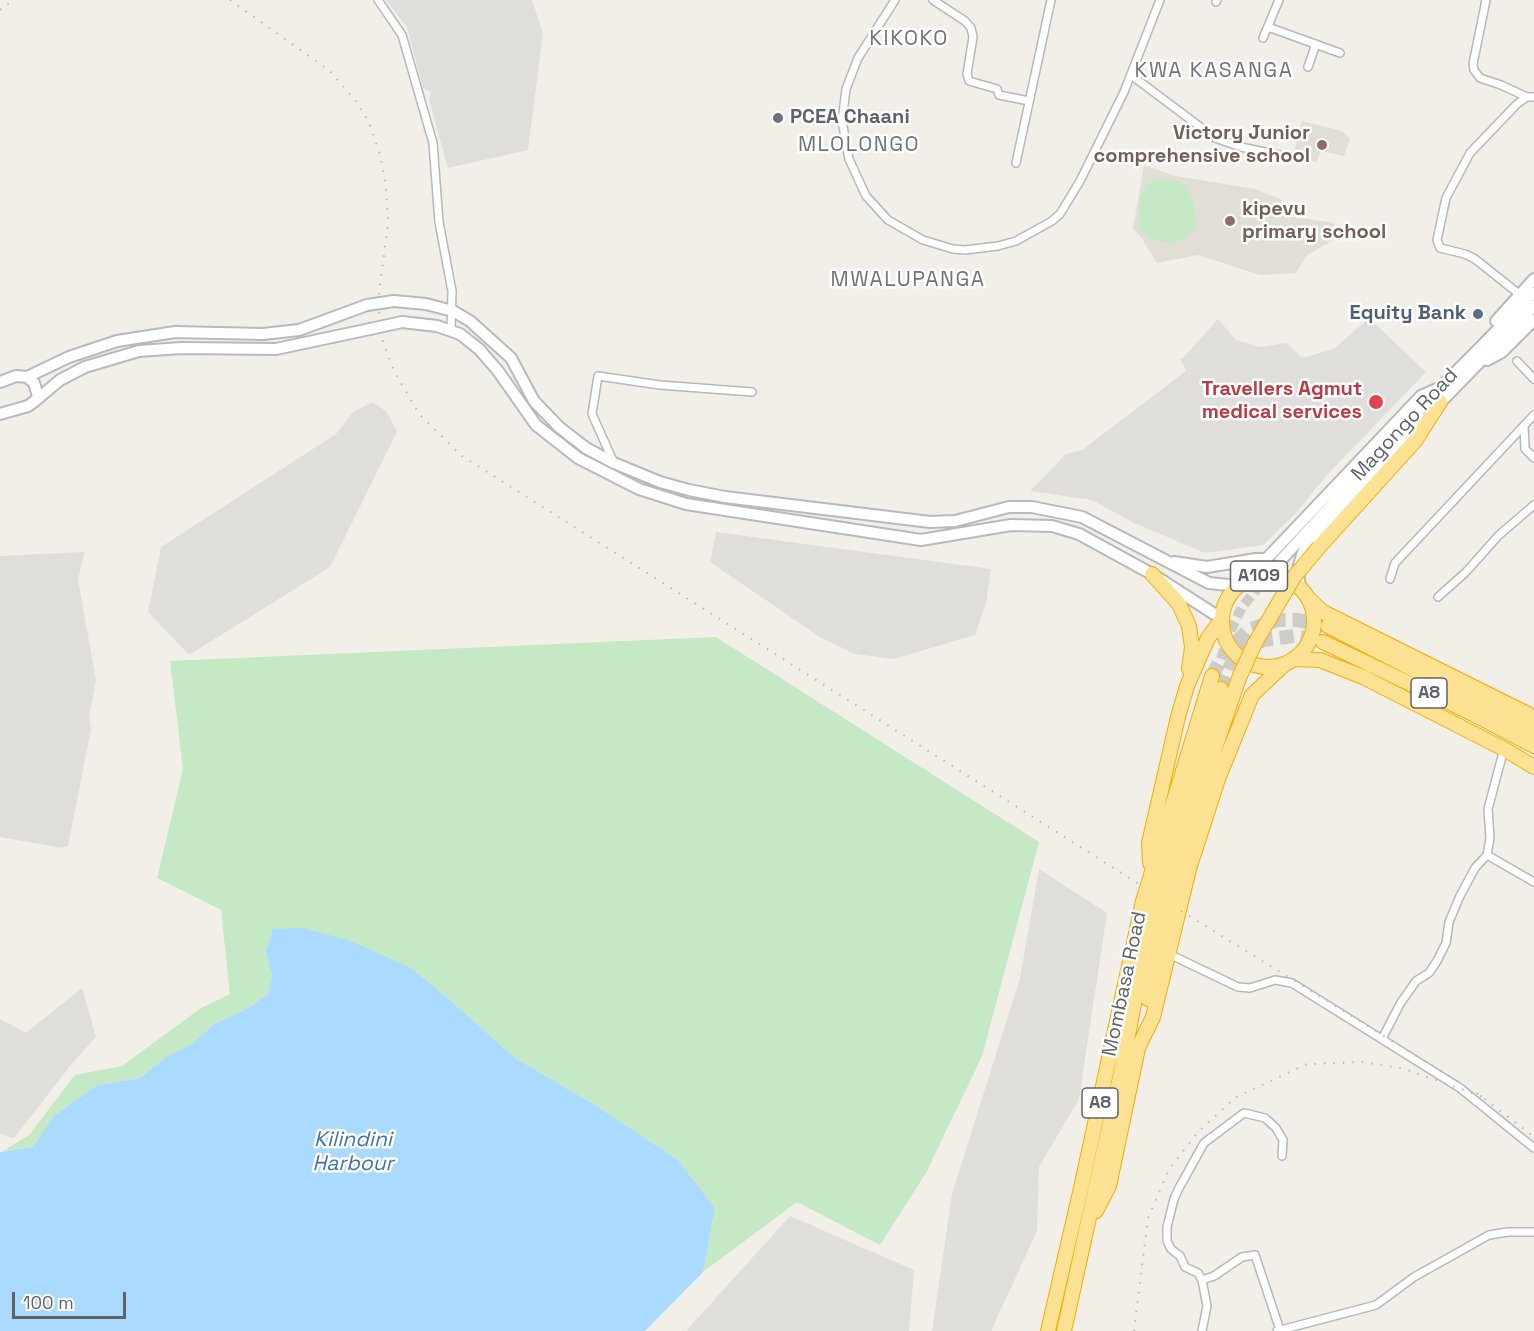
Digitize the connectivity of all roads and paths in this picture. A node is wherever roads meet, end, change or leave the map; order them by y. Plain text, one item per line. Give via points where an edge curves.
1 (378, 0) edge
2 (895, 0) edge
3 (933, 0) edge
4 (1051, 0) edge
5 (1160, 0) edge
6 (1279, 0) edge
7 (1486, 0) edge
8 (1268, 27) junction
9 (1263, 38) dead end
10 (1316, 44) junction
11 (1340, 53) dead end
12 (1308, 67) dead end
13 (1131, 75) junction
14 (1532, 96) edge
15 (1029, 101) junction
16 (1288, 157) dead end
17 (1016, 163) dead end
18 (1534, 279) edge
19 (1534, 293) edge
20 (1519, 294) junction
21 (1534, 306) edge
22 (453, 311) junction
23 (1534, 320) edge
24 (451, 330) junction
25 (1486, 340) junction
26 (1516, 362) dead end
27 (1478, 364) junction
28 (27, 377) junction
29 (1534, 379) edge
30 (0, 382) edge
31 (1441, 387) junction
32 (752, 392) dead end
33 (35, 401) junction
34 (1440, 402) junction
35 (0, 414) edge
36 (1534, 416) edge
37 (1524, 426) junction
38 (1534, 458) edge
39 (614, 463) junction
40 (1534, 506) edge
41 (1265, 559) junction
42 (1165, 561) junction
43 (1280, 561) tunnel mouth
44 (1152, 574) junction
45 (1390, 579) dead end
46 (1244, 582) junction
47 (1305, 593) junction
48 (1438, 597) dead end
49 (1222, 619) junction
50 (1328, 626) tunnel mouth
51 (1323, 642) tunnel mouth
52 (1289, 661) junction
53 (1212, 676) tunnel mouth
54 (1187, 686) junction
55 (1221, 689) tunnel mouth
56 (1534, 717) edge
57 (1534, 731) edge
58 (1534, 747) edge
59 (1504, 749) junction
60 (1534, 767) edge
61 (1486, 855) junction
62 (1150, 874) junction
63 (1534, 882) edge
64 (1169, 954) junction
65 (1382, 1039) junction
66 (1138, 1048) junction
67 (1534, 1148) edge
68 (1282, 1156) dead end
69 (1087, 1228) junction
70 (1534, 1232) edge
71 (1202, 1280) junction
72 (1048, 1331) edge
73 (1064, 1331) edge
74 (1202, 1331) edge
75 (1279, 1331) edge

1 - 22 street via 402,35 433,143 439,222
2 - 13 street via 850,77 843,110 845,143 856,177 876,208 900,228 936,244 965,250 998,246 1016,241 1052,221 1080,181
3 - 15 street via 971,28 969,81 997,89 999,95
4 - 15 street
5 - 13 street
6 - 8 street
7 - 14 street via 1474,70 1480,78
8 - 9 street
8 - 10 street
10 - 11 street
10 - 12 street
13 - 16 street via 1215,138
14 - 20 street via 1516,104 1470,153 1446,198 1437,240 1440,248 1475,259
15 - 17 street
18 - 20 main road
19 - 25 main road, Magongo Road
20 - 25 main road
21 - 27 main road, Magongo Road
22 - 24 street
22 - 28 main road, bridge via 394,301 367,305 299,330 263,334 175,332 117,341
22 - 39 main road via 511,358 534,401 559,427
23 - 27 main road via 1502,352
24 - 33 main road, bridge via 402,322 276,349 139,351 85,367 60,380
24 - 44 main road via 479,349 536,425 578,458 639,489 686,504 921,540 1011,525 1052,526 1079,534
25 - 31 main road, Magongo Road
26 - 29 street
27 - 34 main road, Magongo Road
28 - 30 main road
28 - 33 main road via 36,386
31 - 41 main road via 1421,396
31 - 43 main road, Magongo Road
32 - 39 street via 660,386 597,376 592,414
33 - 35 main road
34 - 47 main road, Magongo Road via 1313,537 1298,569
34 - 66 highway, bridge via 1415,441 1294,577 1255,643 1239,678 1195,807
36 - 37 street
37 - 38 street via 1525,449
37 - 45 street via 1395,563
39 - 42 main road via 660,482 725,497 930,522 955,521 1009,507 1032,507 1082,517
40 - 48 street via 1499,535
41 - 42 main road via 1207,567
41 - 46 main road
42 - 46 main road via 1209,582
44 - 49 main road
44 - 54 highway via 1179,604 1189,626 1192,647
46 - 47 highway, A109 via 1272,575 1286,579
46 - 49 highway, A109 via 1232,592
47 - 52 highway, A109 via 1312,610 1312,631 1306,647
47 - 56 highway via 1323,612
49 - 52 highway, A109 via 1225,636 1242,659 1271,667
49 - 54 highway via 1208,638
50 - 57 highway, A8
51 - 58 highway, A8
52 - 59 highway via 1320,660 1363,677
52 - 64 highway via 1252,695 1231,744 1193,857
53 - 62 highway, Mombasa Road / A8
54 - 62 highway via 1149,843
55 - 69 highway, Mombasa Road / A8 via 1144,952
59 - 60 highway
59 - 61 street via 1488,809 1490,838
61 - 63 street
61 - 65 street via 1460,896 1449,922 1446,943 1431,970 1416,981
62 - 72 highway, Mombasa Road / A8
64 - 65 street via 1238,987 1287,980
64 - 66 highway via 1152,1017
65 - 67 street via 1460,1088
66 - 69 highway via 1109,1186
68 - 71 street via 1283,1140 1276,1128 1265,1118 1246,1113 1211,1136 1201,1148 1174,1199 1166,1233 1168,1246
69 - 73 highway, Mombasa Road / A8
70 - 75 street via 1489,1235 1418,1275 1376,1305
71 - 74 street via 1207,1306
71 - 75 street via 1242,1257 1255,1255

